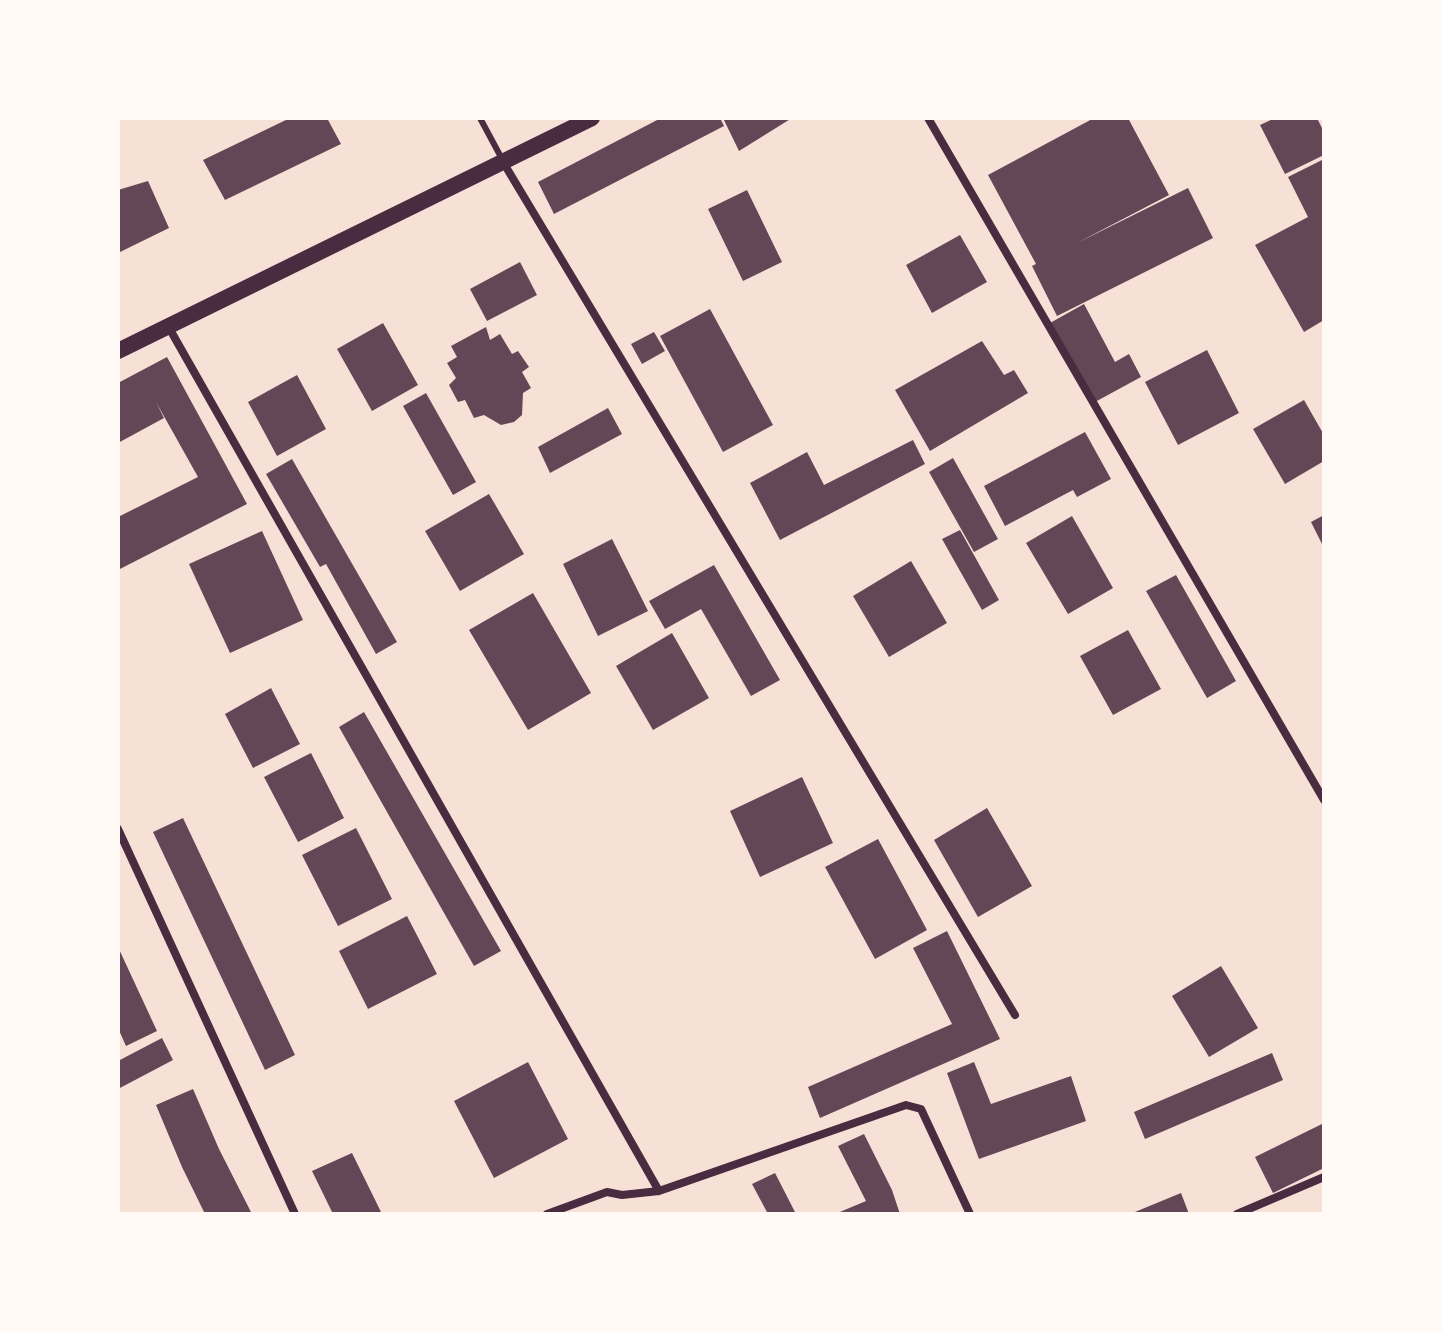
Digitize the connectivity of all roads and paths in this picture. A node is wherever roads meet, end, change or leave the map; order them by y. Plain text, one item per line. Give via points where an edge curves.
1 (480, 118) edge
2 (592, 118) edge
3 (928, 118) edge
4 (503, 162) junction
5 (167, 324) junction
6 (118, 351) edge
7 (1324, 800) edge
8 (118, 829) edge
9 (1015, 1015) dead end
10 (1324, 1177) edge
11 (659, 1191) junction
12 (295, 1214) edge
13 (547, 1214) edge
14 (970, 1214) edge
15 (1237, 1214) edge

1 - 4 lane
2 - 4 main road
3 - 7 street
4 - 5 main road
4 - 9 street
5 - 6 main road
5 - 11 street
8 - 12 street
10 - 15 street
11 - 13 street via 607,1192
11 - 14 street via 906,1105 921,1109

